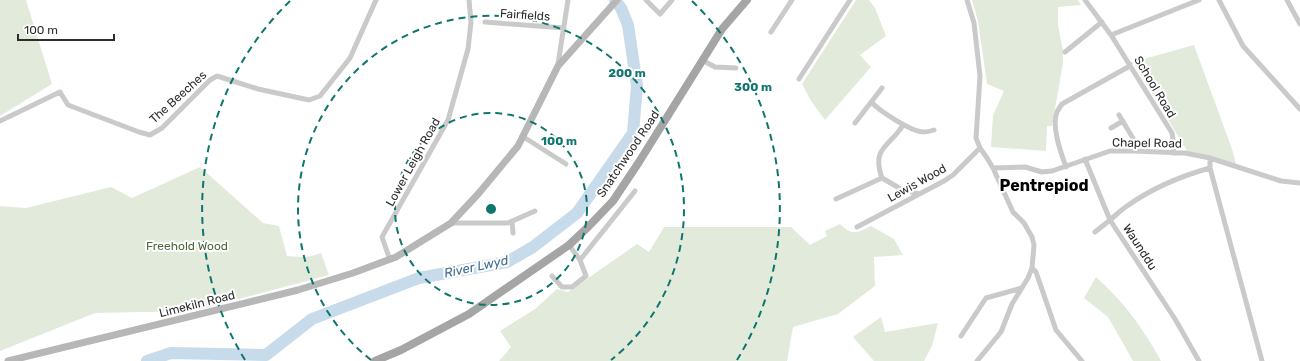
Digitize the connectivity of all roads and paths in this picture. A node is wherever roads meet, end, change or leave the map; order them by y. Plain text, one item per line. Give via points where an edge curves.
1 (376, 0) edge
2 (469, 0) edge
3 (568, 0) edge
4 (617, 0) edge
5 (646, 0) edge
6 (672, 0) edge
7 (747, 0) edge
8 (792, 0) edge
9 (968, 0) edge
10 (1085, 0) edge
11 (1199, 0) edge
12 (1219, 0) edge
13 (1286, 0) edge
14 (850, 1) edge
15 (485, 22) dead end
16 (1102, 22) junction
17 (1300, 24) edge
18 (564, 28) junction
19 (772, 32) dead end
20 (1111, 35) junction
21 (1065, 52) dead end
22 (702, 60) junction
23 (1130, 64) junction
24 (558, 66) junction
25 (736, 68) dead end
26 (799, 79) dead end
27 (882, 88) dead end
28 (871, 102) junction
29 (1300, 109) edge
30 (1119, 115) dead end
31 (0, 121) edge
32 (1123, 121) junction
33 (855, 123) dead end
34 (903, 124) junction
35 (1111, 128) dead end
36 (934, 130) dead end
37 (522, 136) junction
38 (980, 148) junction
39 (1133, 151) junction
40 (1173, 153) junction
41 (1210, 158) junction
42 (1085, 159) junction
43 (566, 164) dead end
44 (1066, 167) junction
45 (993, 168) junction
46 (1210, 168) junction
47 (882, 178) junction
48 (1300, 182) edge
49 (635, 191) dead end
50 (919, 194) junction
51 (836, 199) dead end
52 (535, 211) dead end
53 (1110, 220) junction
54 (512, 221) junction
55 (451, 223) junction
56 (858, 227) dead end
57 (1095, 232) dead end
58 (512, 233) dead end
59 (569, 244) junction
60 (390, 260) junction
61 (580, 260) junction
62 (1032, 265) junction
63 (552, 276) dead end
64 (1022, 288) junction
65 (961, 336) dead end
66 (8, 361) edge
67 (375, 361) edge
68 (977, 361) edge
69 (1082, 361) edge
70 (1199, 361) edge
71 (1262, 361) edge

1 - 31 street, The Beeches via 350,58 320,96 309,100 258,89 217,76 162,128 150,135 68,105 60,92
2 - 60 street, Lower Leigh Road via 471,22 468,49 448,120 382,237
3 - 18 street
4 - 24 main road, Limekiln Road
5 - 6 street via 660,14
7 - 22 main road, Snatchwood Road via 722,28
8 - 19 street
9 - 38 street via 974,23 980,76 976,138
10 - 16 street, School Road
11 - 20 street
12 - 29 street via 1243,46
13 - 17 street
14 - 26 street
15 - 18 street, Fairfields
16 - 20 street, School Road
16 - 21 street
18 - 24 street
20 - 23 street, School Road
22 - 25 street via 715,67
22 - 59 main road, Snatchwood Road via 613,201
23 - 40 street, School Road via 1172,133
23 - 44 street via 1062,104 1056,114 1056,129
24 - 37 main road, Limekiln Road
27 - 28 street
28 - 33 street
28 - 34 street via 878,110
30 - 32 street
32 - 35 street
32 - 39 street via 1134,140
34 - 36 street via 923,132
34 - 47 street via 880,152 878,160
37 - 43 street
37 - 55 main road, Limekiln Road via 518,146
38 - 45 street
38 - 50 street, Lewis Wood via 954,175
39 - 40 street, Chapel Road
39 - 42 street, Chapel Road via 1110,151
40 - 41 street, Chapel Road
41 - 46 street
41 - 48 street, Chapel Road via 1281,181
42 - 44 street, Chapel Road
42 - 53 street
44 - 45 street, Chapel Road via 1052,172 1042,172 1025,166
45 - 62 street via 1013,212 1024,223 1032,237
46 - 53 street, Waunddu via 1161,187 1126,206
46 - 71 street
47 - 50 street via 901,189
47 - 51 street
49 - 61 street
50 - 56 street, Lewis Wood
52 - 54 street
53 - 57 street
53 - 70 street, Waunddu via 1175,318
54 - 55 street
54 - 58 street
55 - 60 main road, Limekiln Road
59 - 61 street
59 - 67 main road, Snatchwood Road via 469,314
60 - 66 main road, Limekiln Road via 298,290
61 - 63 street via 586,276 572,287 562,287
62 - 64 street
62 - 69 street via 1056,330
64 - 65 street via 986,298
64 - 68 street via 1012,304 1001,332

